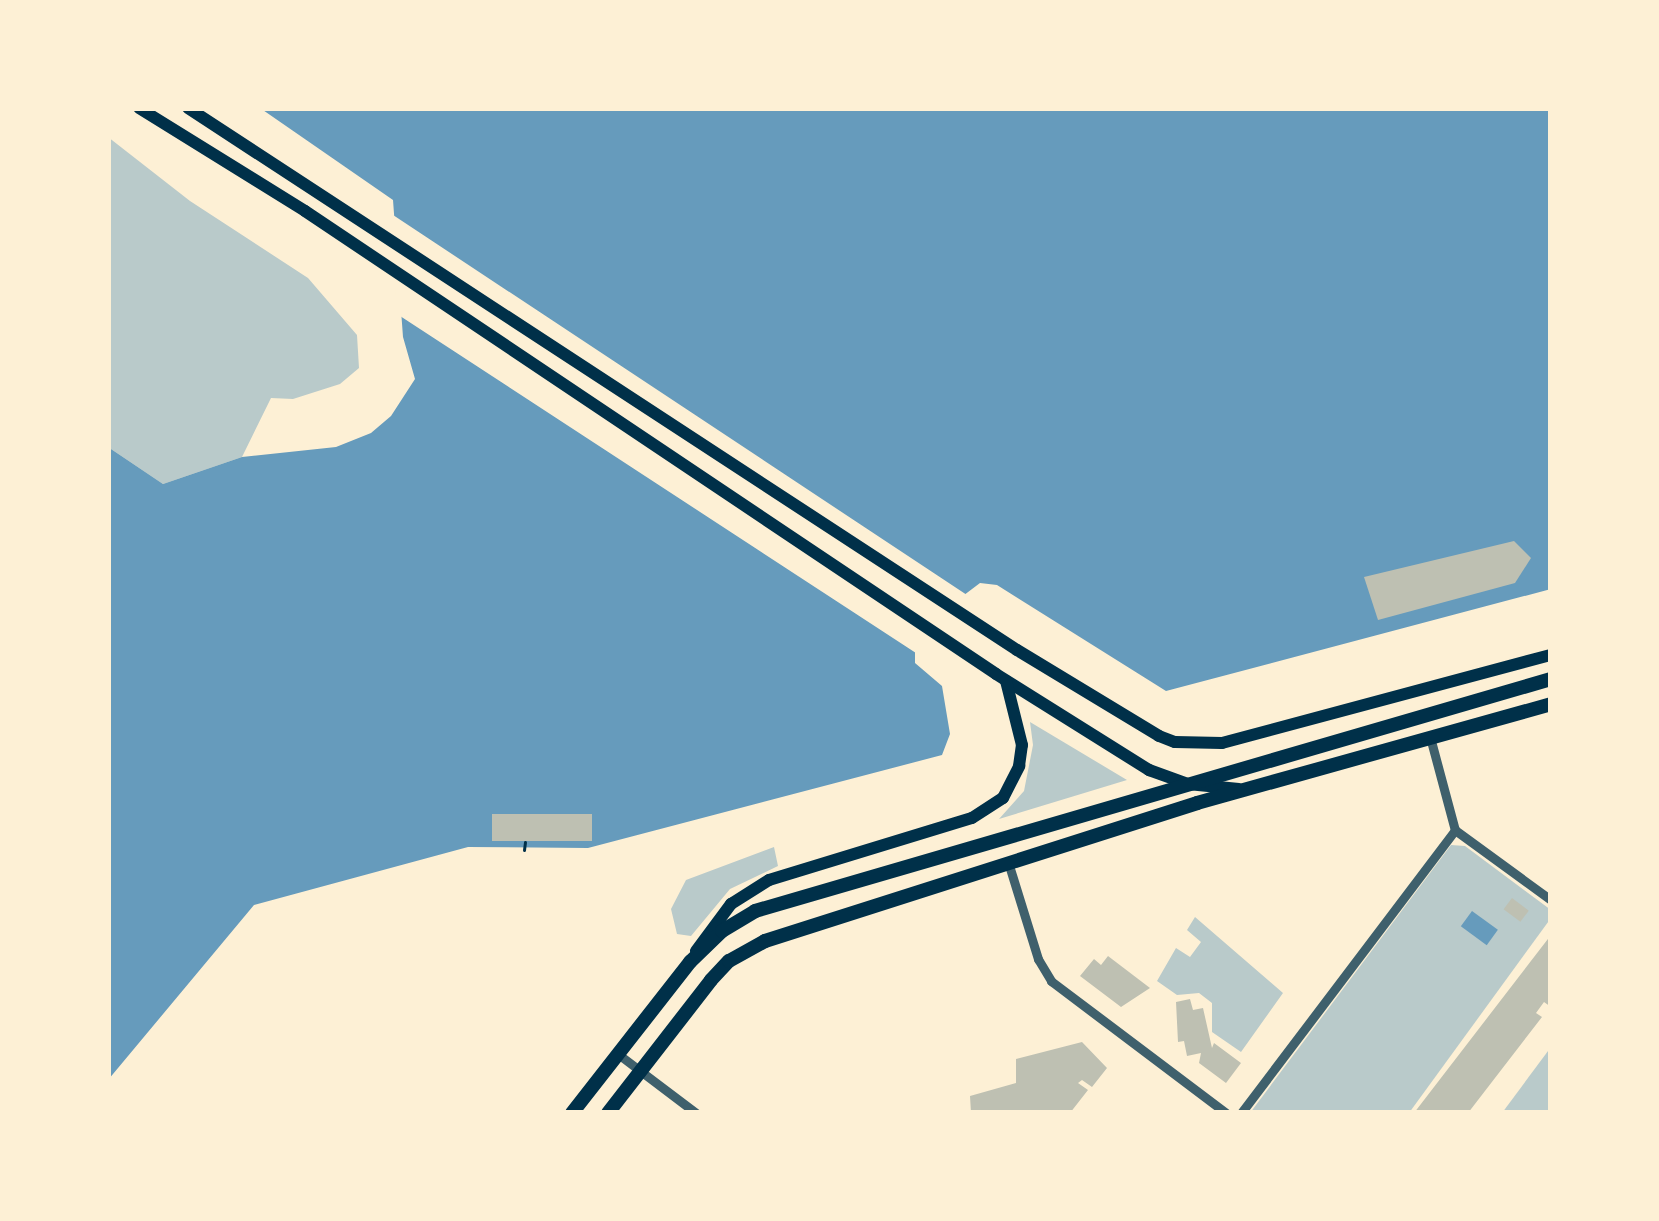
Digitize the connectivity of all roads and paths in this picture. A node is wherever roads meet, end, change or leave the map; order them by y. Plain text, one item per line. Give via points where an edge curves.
1 (139, 108) edge
2 (188, 108) edge
3 (1551, 655) edge
4 (1002, 678) junction
5 (1551, 679) edge
6 (1551, 704) edge
7 (1430, 736) junction
8 (1242, 789) junction
9 (1455, 830) junction
10 (525, 842) dead end
11 (524, 850) dead end
12 (1008, 862) junction
13 (1551, 900) edge
14 (690, 962) junction
15 (618, 1054) junction
16 (640, 1071) junction
17 (572, 1113) edge
18 (608, 1113) edge
19 (696, 1113) edge
20 (1226, 1113) edge
21 (1241, 1113) edge

1 - 4 main road
2 - 3 main road via 1160,736 1222,742
4 - 8 main road via 1149,770
4 - 14 main road via 1022,745 1004,799 972,818 758,886 714,922
5 - 14 main road via 754,911
6 - 7 main road
7 - 8 main road
7 - 9 street
8 - 12 main road
9 - 13 street
9 - 21 street
10 - 11 path
12 - 16 main road via 743,952
12 - 20 street via 1052,981
14 - 15 main road
15 - 16 street
15 - 17 main road
16 - 18 main road
16 - 19 street

